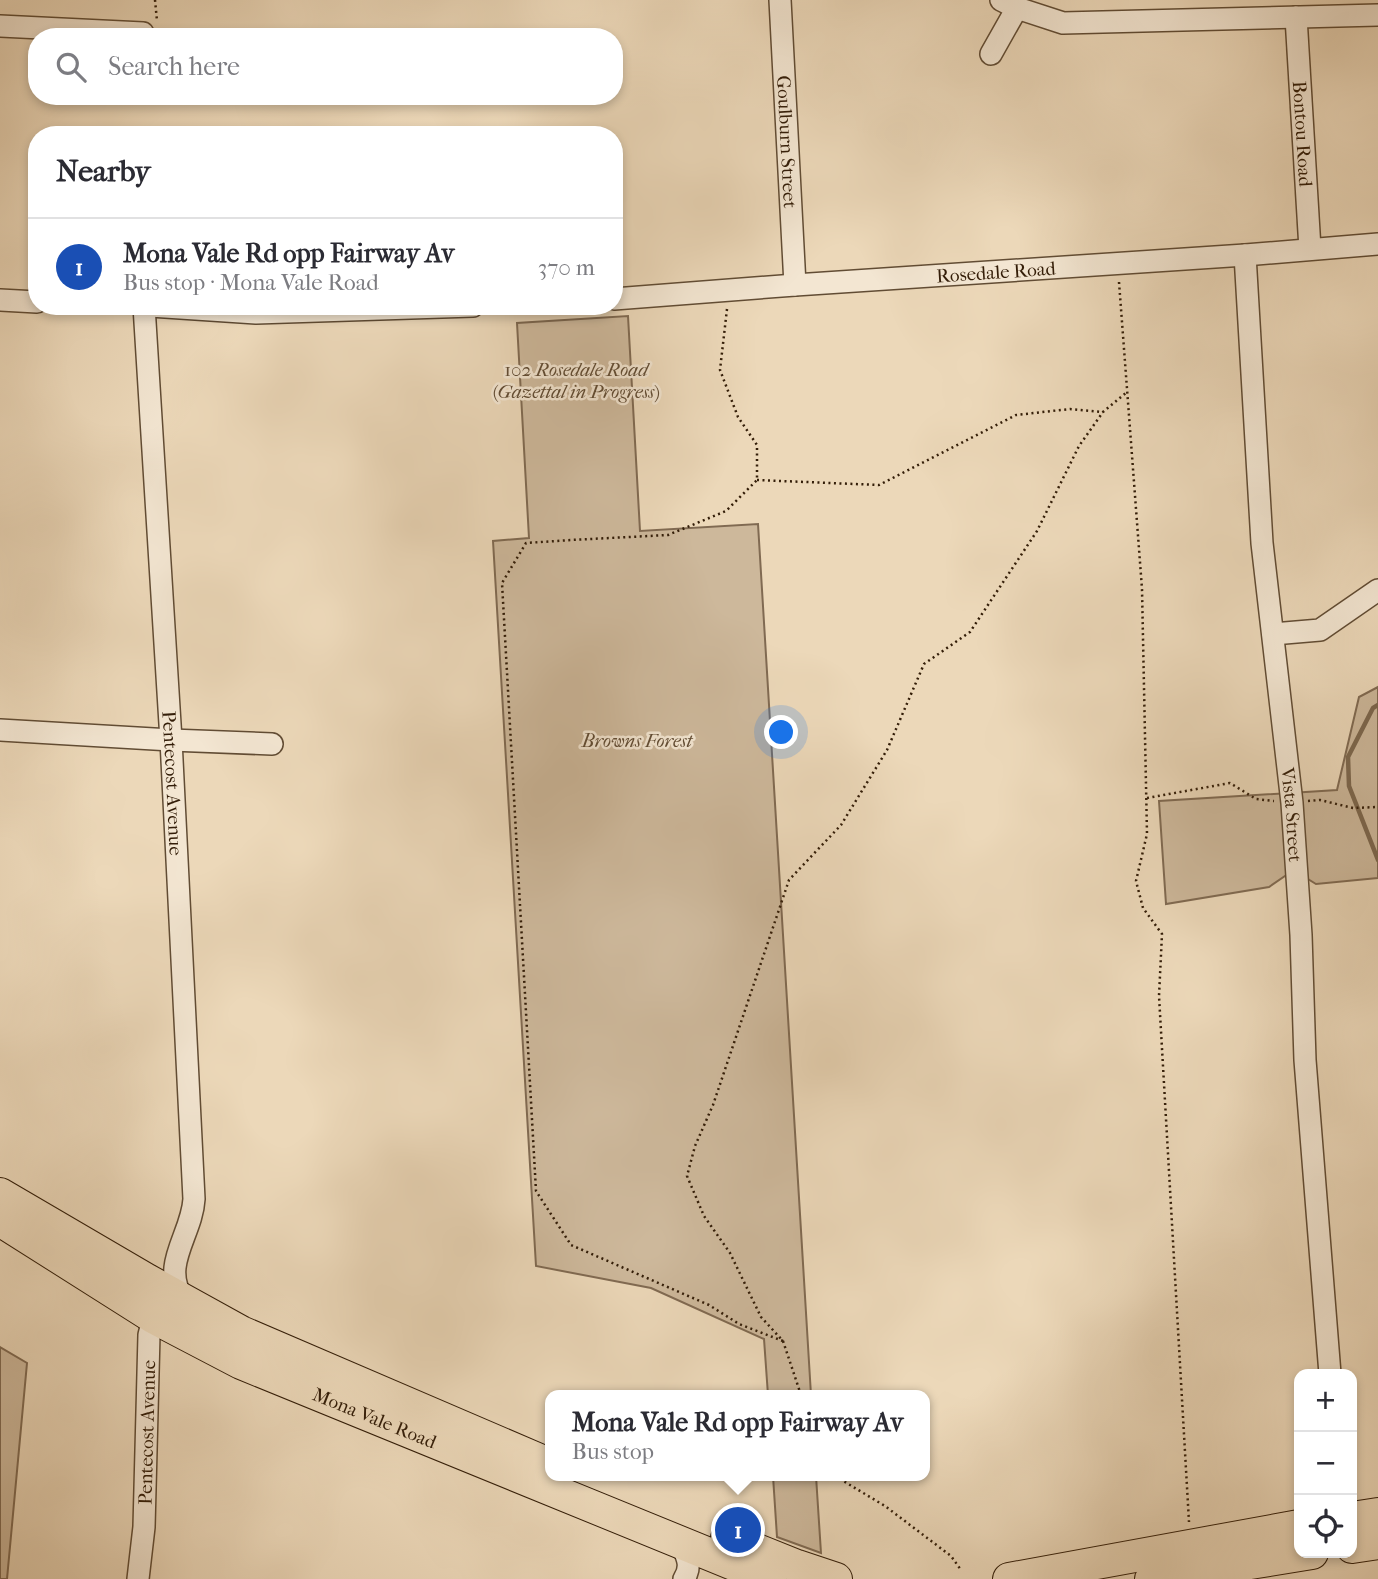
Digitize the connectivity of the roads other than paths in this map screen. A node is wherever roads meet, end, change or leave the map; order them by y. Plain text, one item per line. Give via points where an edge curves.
1 (780, 0) edge
2 (1009, 4) edge
3 (1378, 15) edge
4 (1296, 17) junction
5 (0, 26) edge
6 (41, 28) edge
7 (991, 54) dead end
8 (1378, 244) edge
9 (1310, 249) junction
10 (1245, 255) junction
11 (795, 285) junction
12 (623, 298) edge
13 (0, 300) edge
14 (28, 302) edge
15 (145, 315) edge
16 (1378, 590) edge
17 (1273, 635) junction
18 (0, 730) edge
19 (170, 740) junction
20 (272, 744) dead end
21 (0, 1194) edge
22 (0, 1220) edge
23 (177, 1255) junction
24 (162, 1296) junction
25 (1330, 1369) edge
26 (545, 1462) edge
27 (589, 1481) edge
28 (1378, 1514) edge
29 (1357, 1517) edge
30 (1294, 1527) edge
31 (680, 1541) junction
32 (1378, 1543) edge
33 (1357, 1546) edge
34 (1294, 1556) edge
35 (138, 1579) edge
36 (684, 1579) edge
37 (770, 1579) edge
38 (836, 1579) edge
39 (1010, 1579) edge
40 (1151, 1579) edge

1 - 11 street, Goulburn Street
2 - 4 street via 1063,23
2 - 7 street
3 - 4 street
4 - 9 street, Bontou Road
5 - 6 street
8 - 9 street, Rosedale Road
9 - 10 street, Rosedale Road
10 - 11 street, Rosedale Road
10 - 17 street, Vista Street via 1262,543
11 - 12 street, Rosedale Road
13 - 14 street
15 - 19 street, Pentecost Avenue
16 - 17 street via 1320,631
17 - 25 street, Vista Street via 1292,803 1305,1060
18 - 19 street
19 - 20 street
19 - 23 street, Pentecost Avenue via 194,1199
21 - 24 highway, Mona Vale Road
22 - 24 highway, Mona Vale Road
23 - 24 street, Pentecost Avenue
23 - 24 street, Pentecost Avenue via 177,1290
24 - 26 highway, Mona Vale Road
24 - 31 highway, Mona Vale Road via 241,1363
24 - 35 street, Pentecost Avenue via 149,1335 144,1527
27 - 38 highway
28 - 29 highway
30 - 39 highway
31 - 36 street via 689,1567
31 - 37 highway, Mona Vale Road
32 - 33 highway
34 - 40 highway

